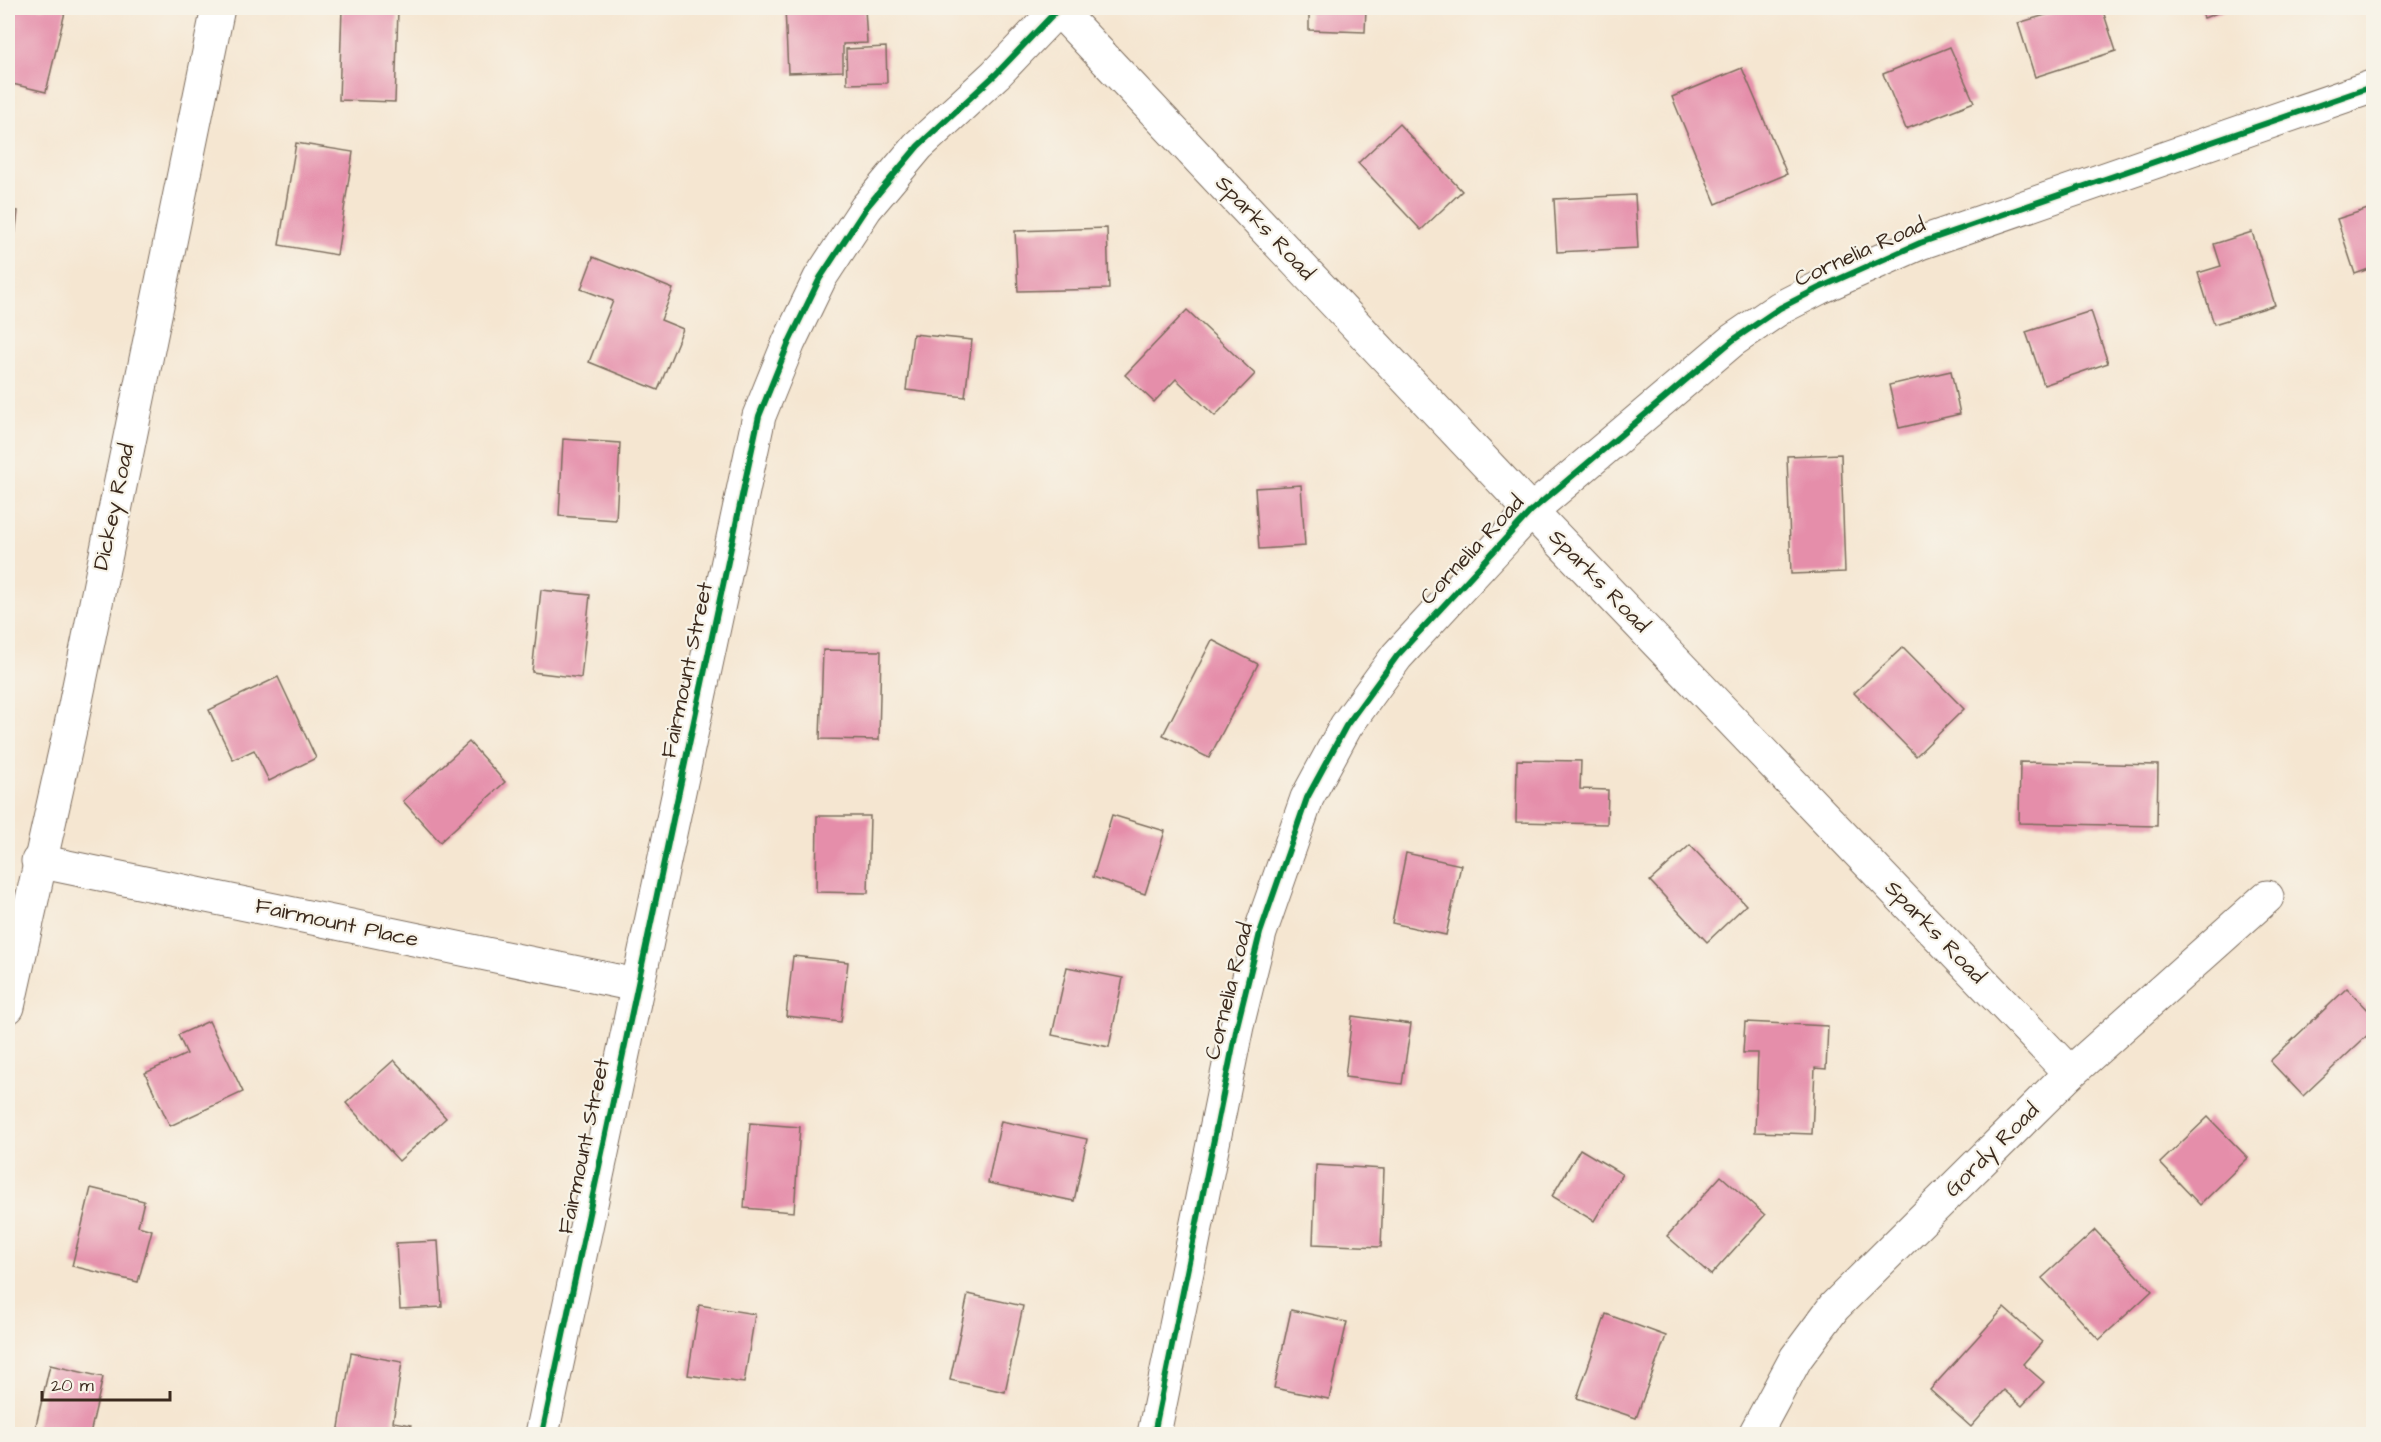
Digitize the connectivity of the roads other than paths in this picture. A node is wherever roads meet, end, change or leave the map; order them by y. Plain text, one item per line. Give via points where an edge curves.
1 (218, 8) edge
2 (1058, 8) edge
3 (2373, 86) edge
4 (1531, 511) junction
5 (39, 861) junction
6 (2266, 897) dead end
7 (636, 986) junction
8 (8, 1006) edge
9 (2070, 1073) junction
10 (542, 1434) edge
11 (1154, 1434) edge
12 (1755, 1434) edge

1 - 5 street, Dickey Road
2 - 4 street, Sparks Road
2 - 7 street, Fairmount Street via 996,74 918,146 866,208 820,278 789,342 759,416
3 - 4 street, Cornelia Road via 1920,243 1819,288 1780,308 1733,340
4 - 9 street, Sparks Road
4 - 11 street, Cornelia Road via 1397,656 1346,726 1307,798 1260,933 1237,1026
5 - 7 street, Fairmount Place
5 - 8 street, Dickey Road
6 - 9 street, Gordy Road
7 - 10 street, Fairmount Street
9 - 12 street, Gordy Road via 1834,1307 1796,1358

